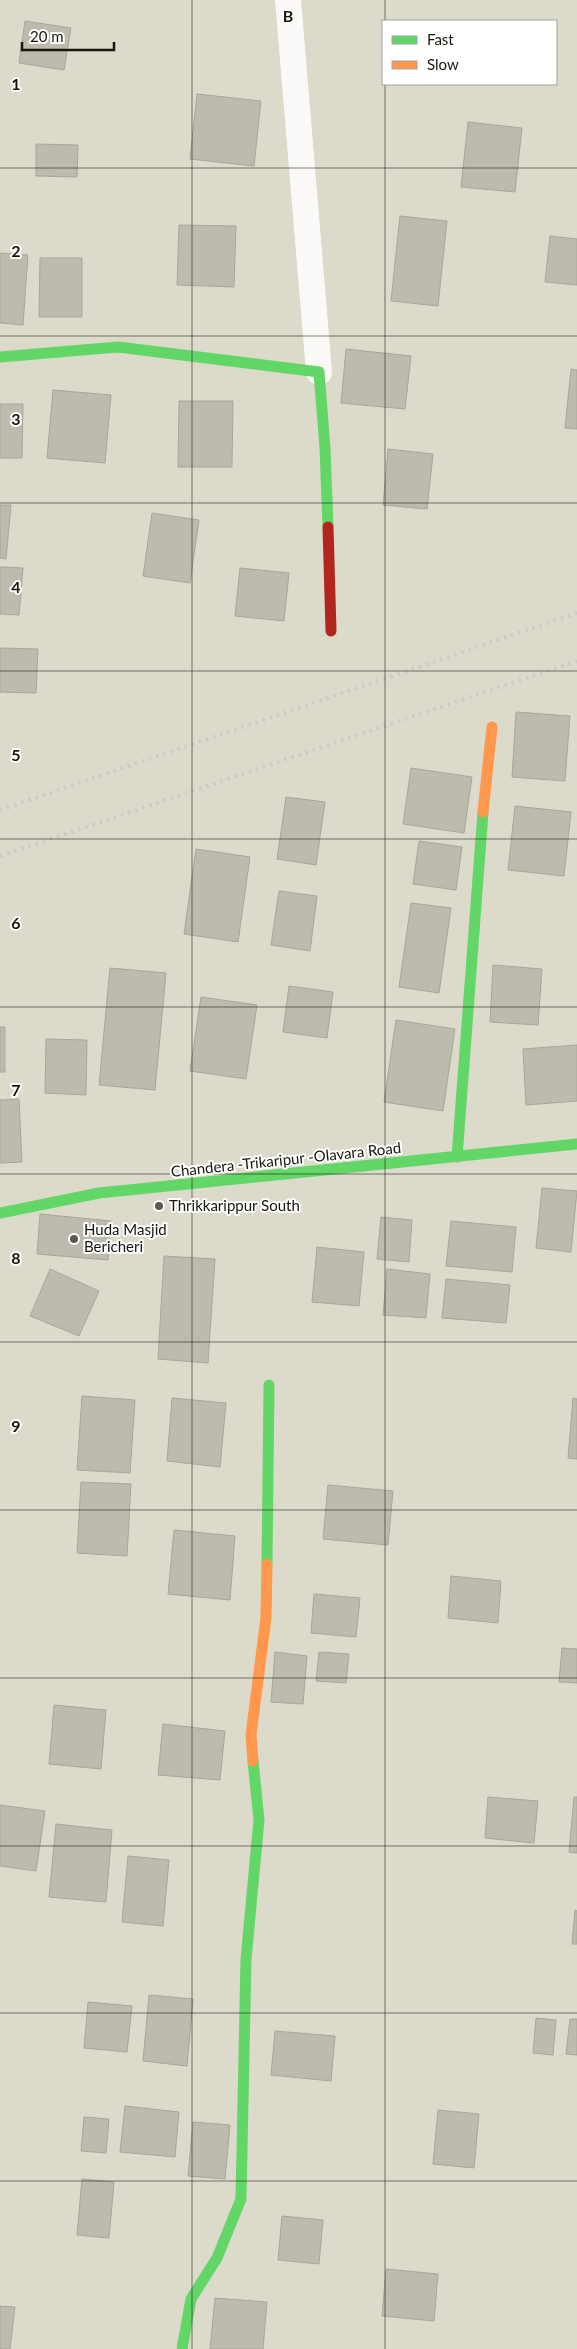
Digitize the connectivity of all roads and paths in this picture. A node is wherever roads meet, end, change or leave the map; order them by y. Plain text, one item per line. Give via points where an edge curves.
1 (288, 0) edge
2 (0, 358) edge
3 (319, 372) junction
4 (331, 631) dead end
5 (492, 727) dead end
6 (577, 1144) edge
7 (457, 1158) junction
8 (0, 1213) edge
9 (268, 1386) dead end
10 (182, 2349) edge

1 - 3 street
2 - 3 street via 118,348
3 - 4 street
5 - 7 street via 478,865
6 - 7 street, Chandera -Trikaripur -Olavara Road
7 - 8 street, Chandera -Trikaripur -Olavara Road via 99,1193
9 - 10 street via 266,1618 251,1735 259,1820 246,1959 241,2199 217,2258 191,2299

